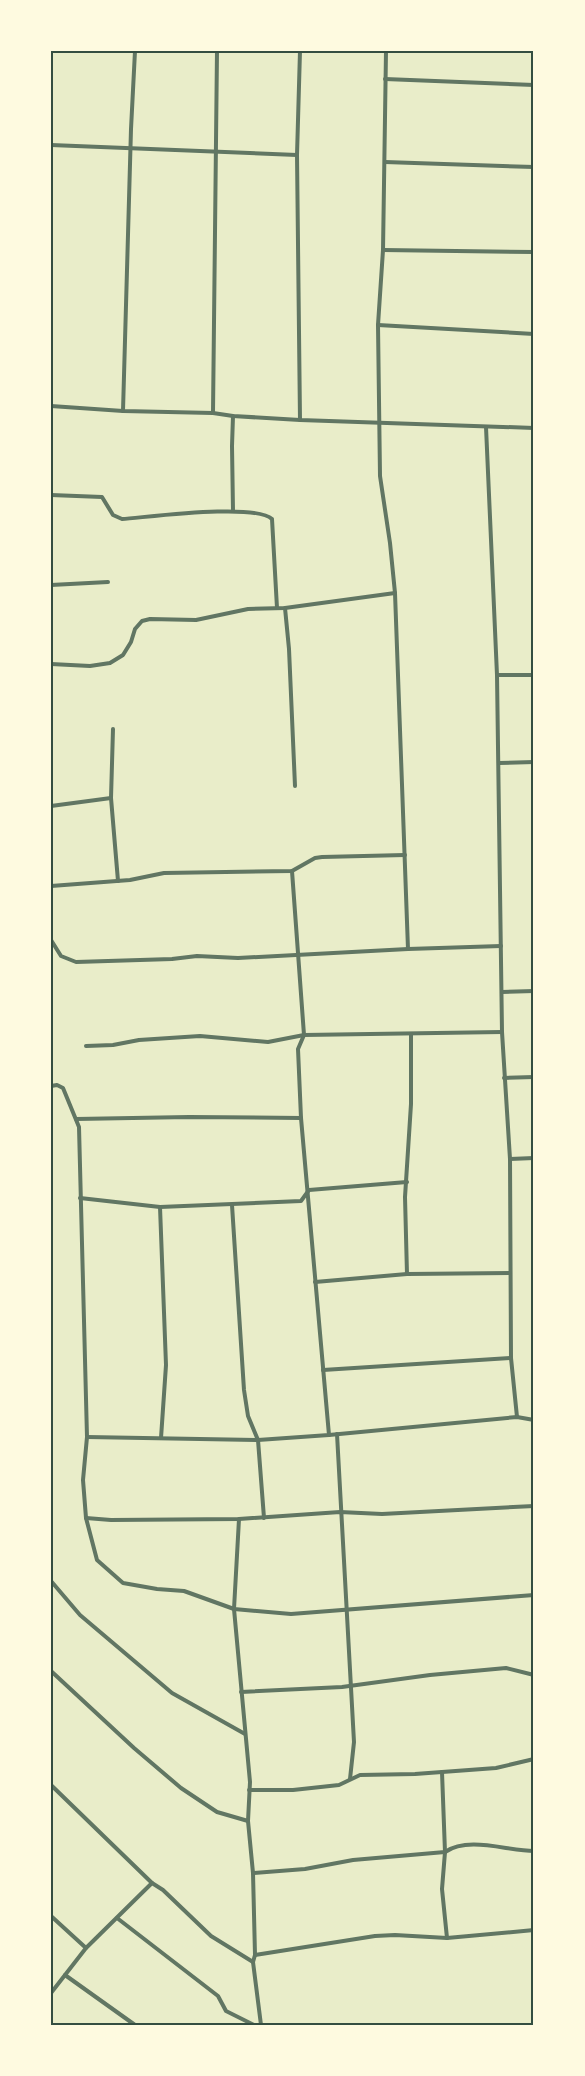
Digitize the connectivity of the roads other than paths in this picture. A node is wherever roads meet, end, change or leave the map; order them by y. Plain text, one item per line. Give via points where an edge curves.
1 (135, 51) edge
2 (217, 51) edge
3 (300, 51) edge
4 (386, 51) edge
5 (385, 79) junction
6 (534, 85) edge
7 (51, 145) edge
8 (131, 149) junction
9 (215, 153) junction
10 (297, 155) junction
11 (385, 162) junction
12 (534, 167) edge
13 (383, 250) junction
14 (534, 252) edge
15 (378, 325) junction
16 (534, 334) edge
17 (51, 406) edge
18 (122, 411) junction
19 (213, 413) junction
20 (234, 416) junction
21 (300, 420) junction
22 (379, 423) junction
23 (486, 427) junction
24 (534, 428) edge
25 (51, 495) edge
26 (233, 511) junction
27 (108, 582) dead end
28 (51, 585) edge
29 (395, 592) junction
30 (278, 608) junction
31 (285, 608) junction
32 (51, 664) edge
33 (497, 675) junction
34 (534, 675) edge
35 (113, 729) dead end
36 (534, 762) edge
37 (499, 763) junction
38 (295, 786) dead end
39 (111, 798) junction
40 (51, 806) edge
41 (405, 855) junction
42 (292, 871) junction
43 (118, 880) junction
44 (51, 886) edge
45 (51, 940) edge
46 (501, 946) junction
47 (408, 949) junction
48 (299, 955) junction
49 (534, 991) edge
50 (502, 992) junction
51 (502, 1032) junction
52 (411, 1034) junction
53 (304, 1036) junction
54 (86, 1046) dead end
55 (534, 1077) edge
56 (504, 1078) junction
57 (51, 1086) edge
58 (301, 1118) junction
59 (76, 1119) junction
60 (534, 1158) edge
61 (510, 1159) junction
62 (407, 1182) junction
63 (309, 1190) junction
64 (80, 1198) junction
65 (232, 1205) junction
66 (160, 1207) junction
67 (510, 1273) junction
68 (407, 1274) junction
69 (315, 1282) junction
70 (511, 1358) junction
71 (323, 1370) junction
72 (517, 1417) junction
73 (534, 1420) edge
74 (337, 1434) junction
75 (329, 1435) junction
76 (87, 1437) junction
77 (161, 1438) junction
78 (258, 1440) junction
79 (534, 1506) edge
80 (340, 1512) junction
81 (86, 1518) junction
82 (264, 1518) junction
83 (239, 1519) junction
84 (51, 1581) edge
85 (534, 1595) edge
86 (234, 1609) junction
87 (347, 1610) junction
88 (51, 1671) edge
89 (534, 1675) edge
90 (351, 1686) junction
91 (241, 1692) junction
92 (245, 1734) junction
93 (534, 1759) edge
94 (442, 1772) junction
95 (350, 1779) junction
96 (51, 1785) edge
97 (249, 1790) junction
98 (248, 1821) junction
99 (534, 1851) edge
100 (445, 1852) junction
101 (253, 1873) junction
102 (152, 1883) junction
103 (51, 1916) edge
104 (117, 1918) junction
105 (534, 1930) edge
106 (447, 1938) junction
107 (86, 1948) junction
108 (255, 1955) junction
109 (253, 1962) junction
110 (65, 1975) junction
111 (51, 1992) edge
112 (128, 2023) edge
113 (135, 2025) edge
114 (254, 2025) edge
115 (262, 2025) edge

1 - 8 street
2 - 9 street
3 - 10 street
4 - 5 street
5 - 6 street
5 - 11 street
7 - 8 street
8 - 9 street
8 - 18 street
9 - 10 street
9 - 19 street
10 - 21 street
11 - 12 street
11 - 13 street
13 - 14 street
13 - 15 street
15 - 16 street
15 - 22 street
17 - 18 street
18 - 19 street
19 - 20 street
20 - 21 street
20 - 26 street
21 - 22 street
22 - 23 street
22 - 29 street via 380,476
23 - 24 street
23 - 33 street
25 - 26 street via 102,497 113,515 122,519
26 - 30 street via 267,514 272,519
27 - 28 street
29 - 31 street
29 - 41 street
30 - 31 street
30 - 32 street via 196,620 150,619 135,629 123,655 110,663 90,666
31 - 38 street
33 - 34 street
33 - 37 street
35 - 39 street
36 - 37 street
37 - 46 street
39 - 40 street
39 - 43 street
41 - 42 street via 322,857
41 - 47 street
42 - 43 street via 164,873
42 - 48 street
43 - 44 street
45 - 48 street via 61,956 76,962
46 - 47 street
46 - 50 street
47 - 48 street
48 - 53 street
49 - 50 street
50 - 51 street
51 - 52 street
51 - 56 street
52 - 53 street
52 - 62 street
53 - 54 street via 268,1042 200,1036
53 - 58 street via 298,1049
55 - 56 street
56 - 61 street
57 - 59 street via 63,1088
58 - 59 street
58 - 63 street
59 - 64 street via 79,1127
60 - 61 street
61 - 67 street
62 - 63 street
62 - 68 street
63 - 65 street via 301,1201
63 - 69 street
64 - 66 street
64 - 76 street
65 - 66 street
65 - 78 street via 244,1390 248,1416
66 - 77 street via 166,1366
67 - 68 street
67 - 70 street
68 - 69 street
69 - 71 street
70 - 71 street
70 - 72 street
71 - 75 street
72 - 73 street
72 - 74 street
74 - 75 street
74 - 80 street
75 - 78 street
76 - 77 street
76 - 81 street via 83,1480
77 - 78 street
78 - 82 street
79 - 80 street via 382,1514
80 - 82 street
80 - 87 street
81 - 83 street
81 - 86 street via 97,1560 123,1583 184,1591
82 - 83 street
83 - 86 street
84 - 92 street via 80,1615 172,1693
85 - 87 street
86 - 87 street via 291,1614
86 - 91 street
87 - 90 street
88 - 98 street via 181,1788 217,1812
89 - 90 street via 506,1668
90 - 91 street
90 - 95 street via 354,1742
91 - 92 street
92 - 97 street
93 - 94 street via 496,1768
94 - 95 street via 360,1775
94 - 100 street
95 - 97 street via 340,1784 293,1790
96 - 102 street
97 - 98 street
98 - 101 street
99 - 100 street via 457,1846
100 - 101 street
100 - 106 street via 442,1889
101 - 108 street
102 - 104 street
102 - 109 street via 211,1936
103 - 107 street
104 - 107 street
104 - 114 street via 218,1996 226,2011
105 - 106 street
106 - 108 street via 382,1936
107 - 110 street
108 - 109 street
109 - 115 street
110 - 111 street
110 - 112 street
112 - 113 street

